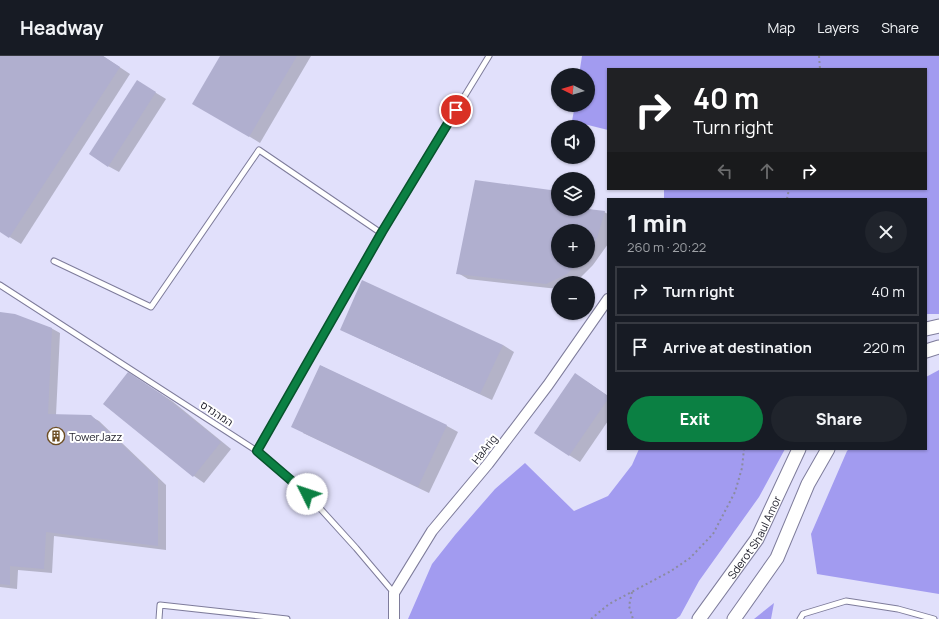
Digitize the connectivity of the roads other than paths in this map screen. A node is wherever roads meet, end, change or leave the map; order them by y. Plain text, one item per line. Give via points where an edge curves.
1 (488, 56) edge
2 (382, 232) junction
3 (54, 261) dead end
4 (0, 285) edge
5 (607, 301) edge
6 (939, 326) edge
7 (927, 329) edge
8 (939, 347) edge
9 (927, 351) edge
10 (799, 450) edge
11 (827, 450) edge
12 (257, 451) junction
13 (394, 593) junction
14 (159, 619) edge
15 (287, 619) edge
16 (394, 619) edge
17 (699, 619) edge
18 (734, 619) edge
19 (800, 619) edge
20 (934, 619) edge

1 - 2 lane
2 - 3 lane via 259,150 151,307
2 - 12 lane
4 - 12 lane, המהנדס
5 - 13 street, HaArig via 488,464 432,531
6 - 7 street
8 - 9 street
10 - 17 street, Sderot Shaul Amor via 756,539
11 - 18 street via 808,484 777,558
12 - 13 lane, המהנדס via 307,494
13 - 16 street
14 - 15 lane via 160,605
19 - 20 lane via 803,614 846,601

